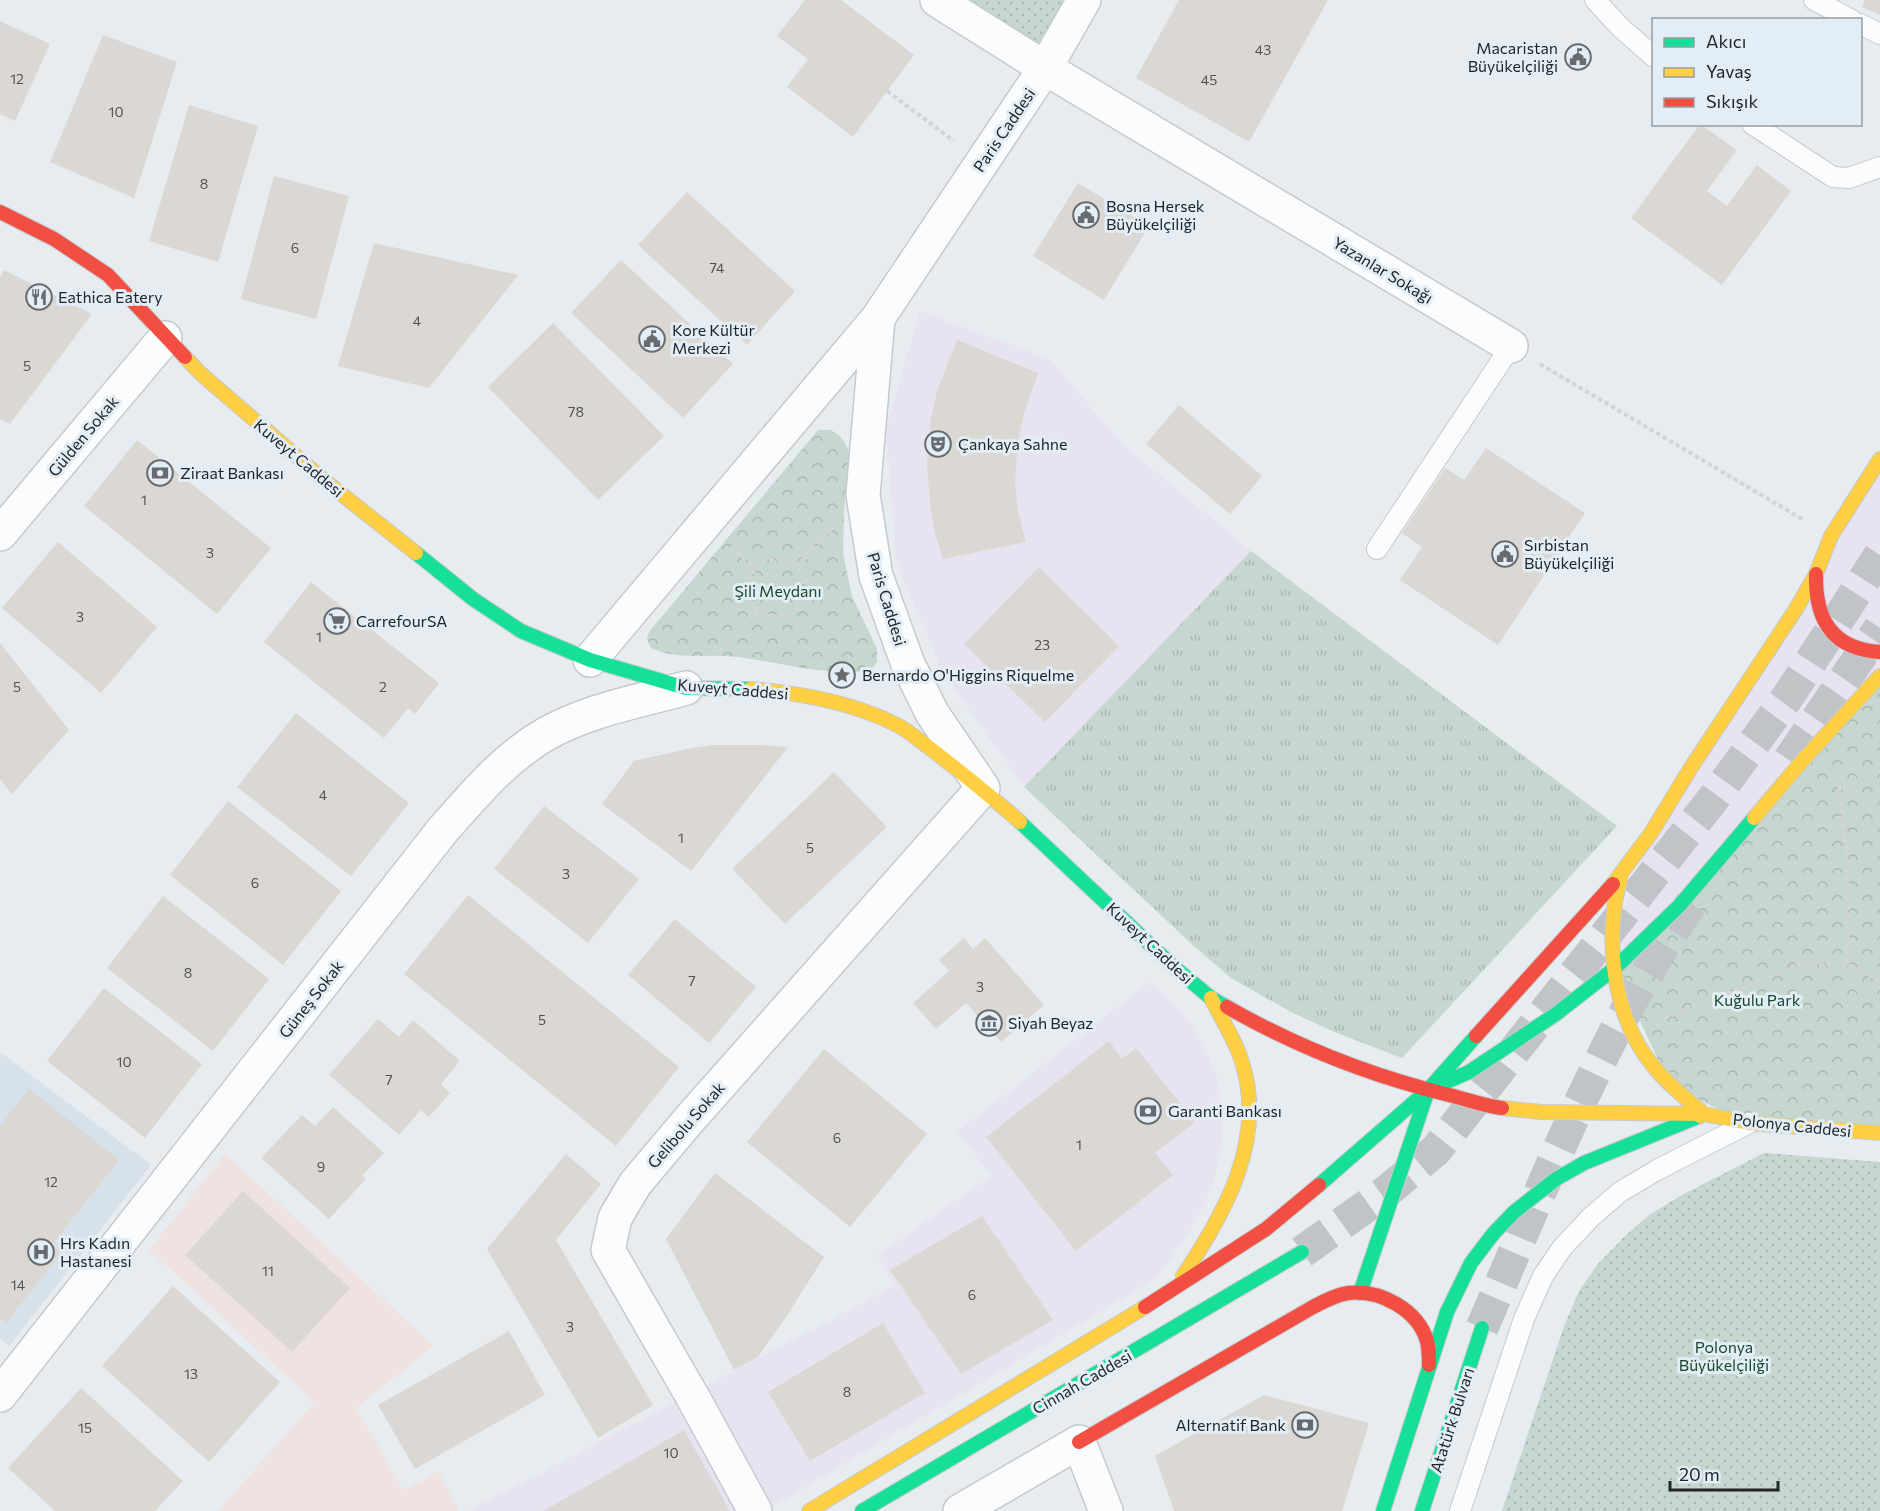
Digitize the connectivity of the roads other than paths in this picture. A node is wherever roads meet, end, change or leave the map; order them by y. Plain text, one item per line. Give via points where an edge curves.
1 (937, 0) edge
2 (1084, 0) edge
3 (1595, 0) edge
4 (1814, 0) edge
5 (1847, 18) edge
6 (1862, 25) edge
7 (1880, 34) edge
8 (1652, 56) edge
9 (1045, 68) junction
10 (1755, 126) edge
11 (1880, 167) edge
12 (0, 212) edge
13 (879, 318) junction
14 (165, 338) junction
15 (1511, 346) joint
16 (1880, 459) edge
17 (0, 534) edge
18 (1377, 549) dead end
19 (1816, 574) junction
20 (1880, 652) edge
21 (590, 660) junction
22 (1880, 676) edge
23 (686, 688) junction
24 (984, 788) junction
25 (1622, 875) junction
26 (1615, 968) junction
27 (1211, 998) junction
28 (1428, 1090) junction
29 (1497, 1107) joint
30 (1704, 1114) junction
31 (1749, 1123) junction
32 (1880, 1133) edge
33 (1302, 1252) tunnel mouth
34 (1174, 1290) junction
35 (1360, 1293) junction
36 (1482, 1328) tunnel mouth
37 (1430, 1365) junction
38 (0, 1395) edge
39 (1079, 1442) junction
40 (755, 1511) edge
41 (809, 1511) edge
42 (862, 1511) edge
43 (960, 1511) edge
44 (1106, 1511) edge
45 (1383, 1511) edge
46 (1422, 1511) edge
47 (1460, 1511) edge

1 - 9 street, Yazanlar Sokağı
2 - 9 street, Paris Caddesi
3 - 8 lane
4 - 5 lane
6 - 7 lane
9 - 13 street, Paris Caddesi
9 - 15 street, Yazanlar Sokağı
10 - 11 lane via 1833,177 1849,178
12 - 14 main road, Kuveyt Caddesi via 54,239 108,275
13 - 21 street, Paris Caddesi
13 - 24 street, Paris Caddesi via 863,495 876,576 908,664 932,713
14 - 17 street, Gülden Sokak
14 - 21 main road, Kuveyt Caddesi via 325,481 473,599 521,631
15 - 18 lane
16 - 19 main road via 1831,536
19 - 20 main road via 1815,595 1828,628 1854,648
19 - 25 main road
21 - 23 main road, Kuveyt Caddesi
22 - 26 main road via 1679,906
23 - 24 main road, Kuveyt Caddesi via 796,694 869,712 900,726
23 - 38 street, Güneş Sokak via 582,718 548,734 485,783 442,831
24 - 27 main road, Kuveyt Caddesi
24 - 40 street, Gelibolu Sokak via 688,1121 635,1184 615,1218 608,1250
25 - 26 main road via 1614,910
25 - 28 main road
26 - 28 main road via 1556,1014 1469,1072
26 - 30 main road via 1630,1032 1671,1087
27 - 28 main road, Kuveyt Caddesi via 1311,1051
27 - 34 main road via 1244,1068 1247,1133 1229,1202
28 - 29 main road, Kuveyt Caddesi
28 - 34 main road via 1274,1222
28 - 35 main road
29 - 30 main road, Polonya Caddesi via 1542,1112
30 - 31 main road, Polonya Caddesi
30 - 37 main road via 1584,1163 1514,1212 1471,1263 1447,1312
31 - 32 main road, Polonya Caddesi
31 - 47 lane via 1620,1192 1562,1248 1543,1276 1524,1319
33 - 42 main road, Cinnah Caddesi
34 - 41 main road
35 - 37 main road via 1381,1297 1410,1316 1426,1341
35 - 39 main road via 1334,1296 1313,1307
36 - 46 main road, Atatürk Bulvarı
37 - 45 main road
39 - 43 street
39 - 44 street

